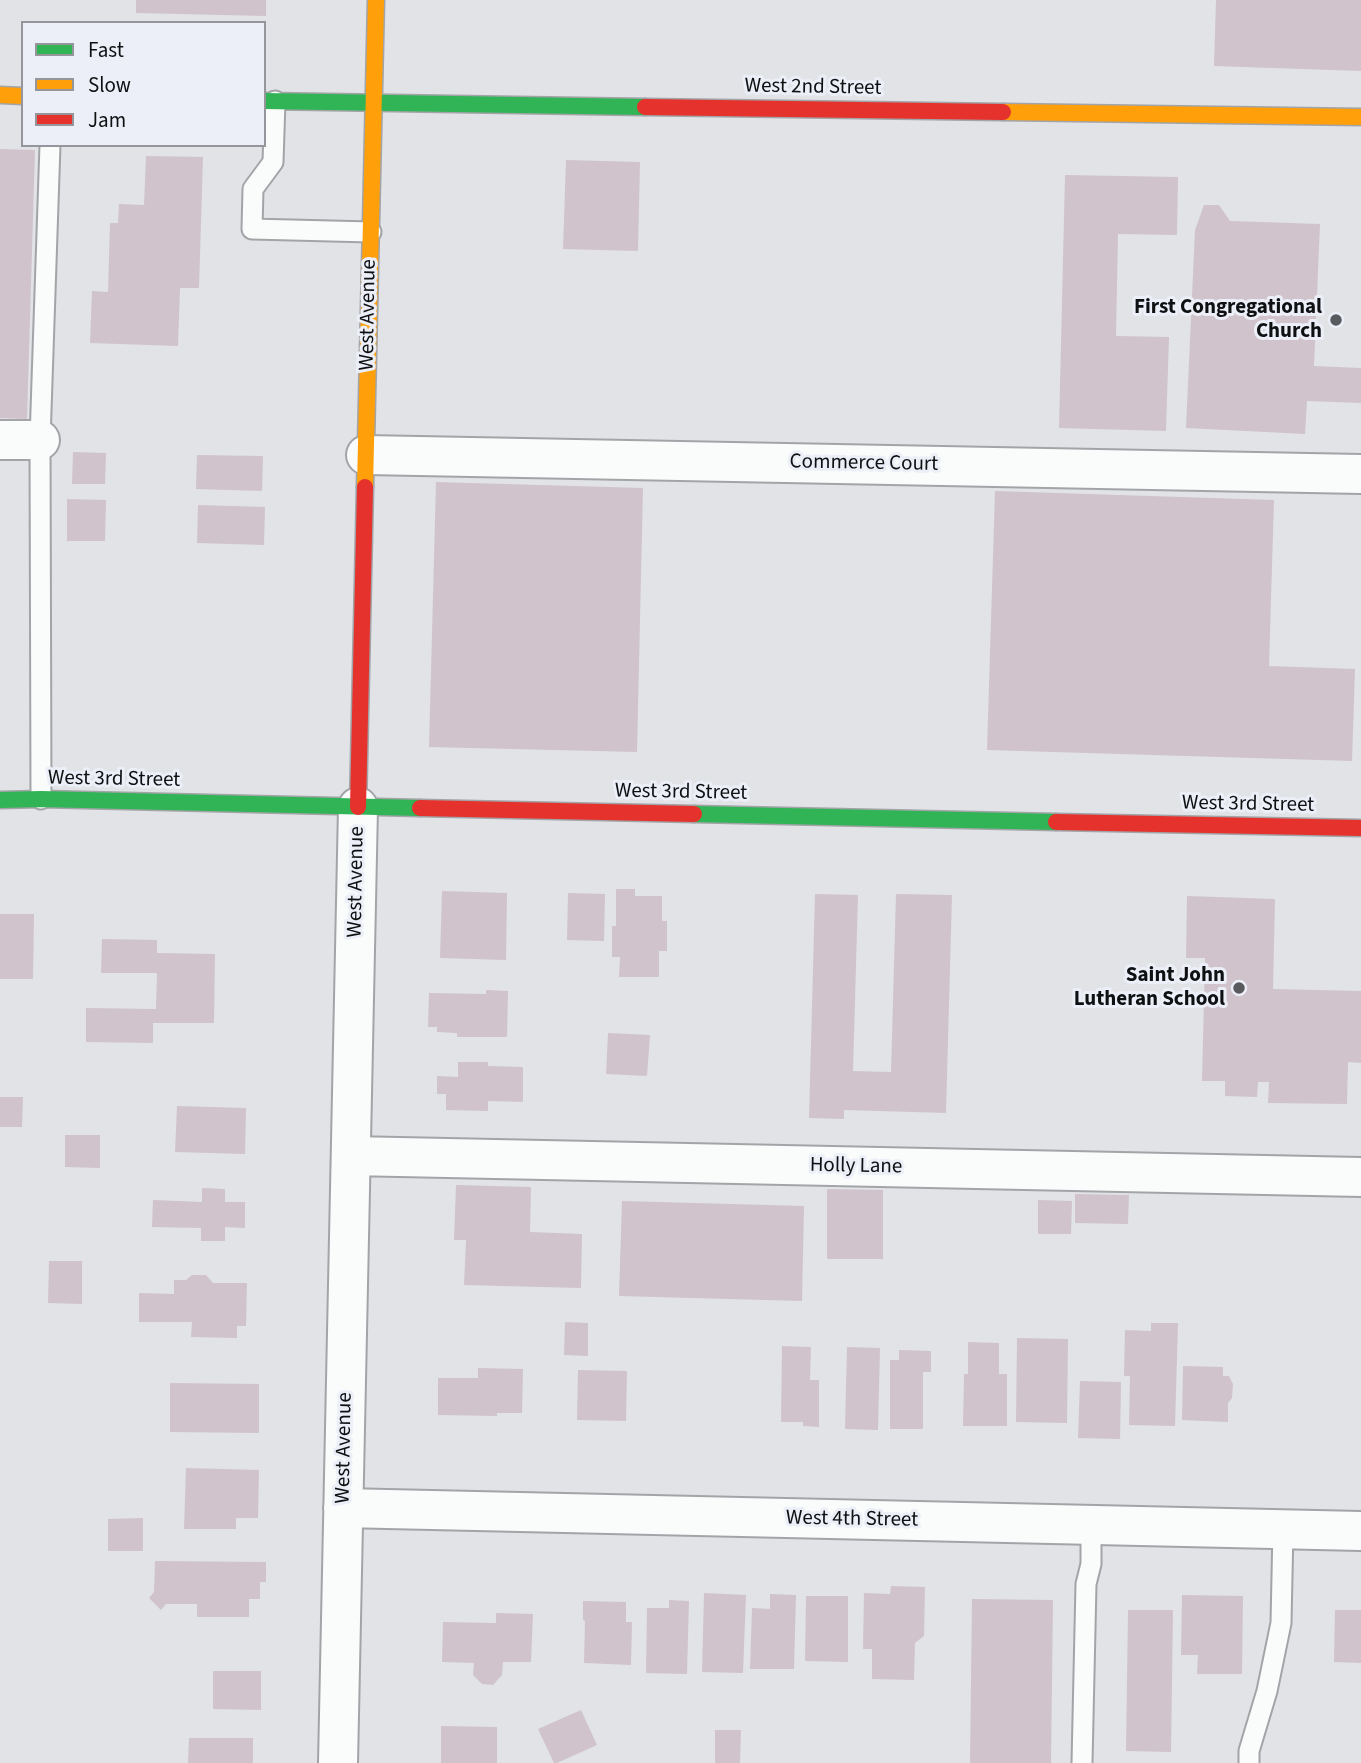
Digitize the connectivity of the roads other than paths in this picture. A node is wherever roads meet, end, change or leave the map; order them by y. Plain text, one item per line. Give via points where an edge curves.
1 (376, 0) edge
2 (0, 95) edge
3 (21, 96) edge
4 (270, 101) edge
5 (374, 103) junction
6 (1361, 117) edge
7 (50, 147) edge
8 (371, 232) junction
9 (0, 440) edge
10 (40, 440) junction
11 (366, 454) junction
12 (1361, 474) edge
13 (41, 799) junction
14 (0, 800) edge
15 (358, 807) junction
16 (1361, 828) edge
17 (351, 1156) junction
18 (1361, 1177) edge
19 (343, 1508) junction
20 (1091, 1525) junction
21 (1283, 1530) junction
22 (1361, 1531) edge
23 (338, 1763) edge
24 (1082, 1763) edge
25 (1249, 1763) edge

1 - 5 main road, West Avenue
2 - 3 main road
4 - 5 main road, West 2nd Street
4 - 8 lane via 273,162 253,189 252,229
5 - 6 main road, West 2nd Street
5 - 8 main road, West Avenue
7 - 10 lane
8 - 11 main road, West Avenue
9 - 10 street
10 - 13 lane
11 - 12 street, Commerce Court
11 - 15 main road, West Avenue
13 - 14 main road, West 3rd Street
13 - 15 main road, West 3rd Street
15 - 16 main road, West 3rd Street
15 - 17 street, West Avenue
17 - 18 street, Holly Lane
17 - 19 street, West Avenue
19 - 20 street, West 4th Street
19 - 23 street, West Avenue
20 - 21 street, West 4th Street
20 - 24 lane
21 - 22 street, West 4th Street
21 - 25 lane via 1281,1623

